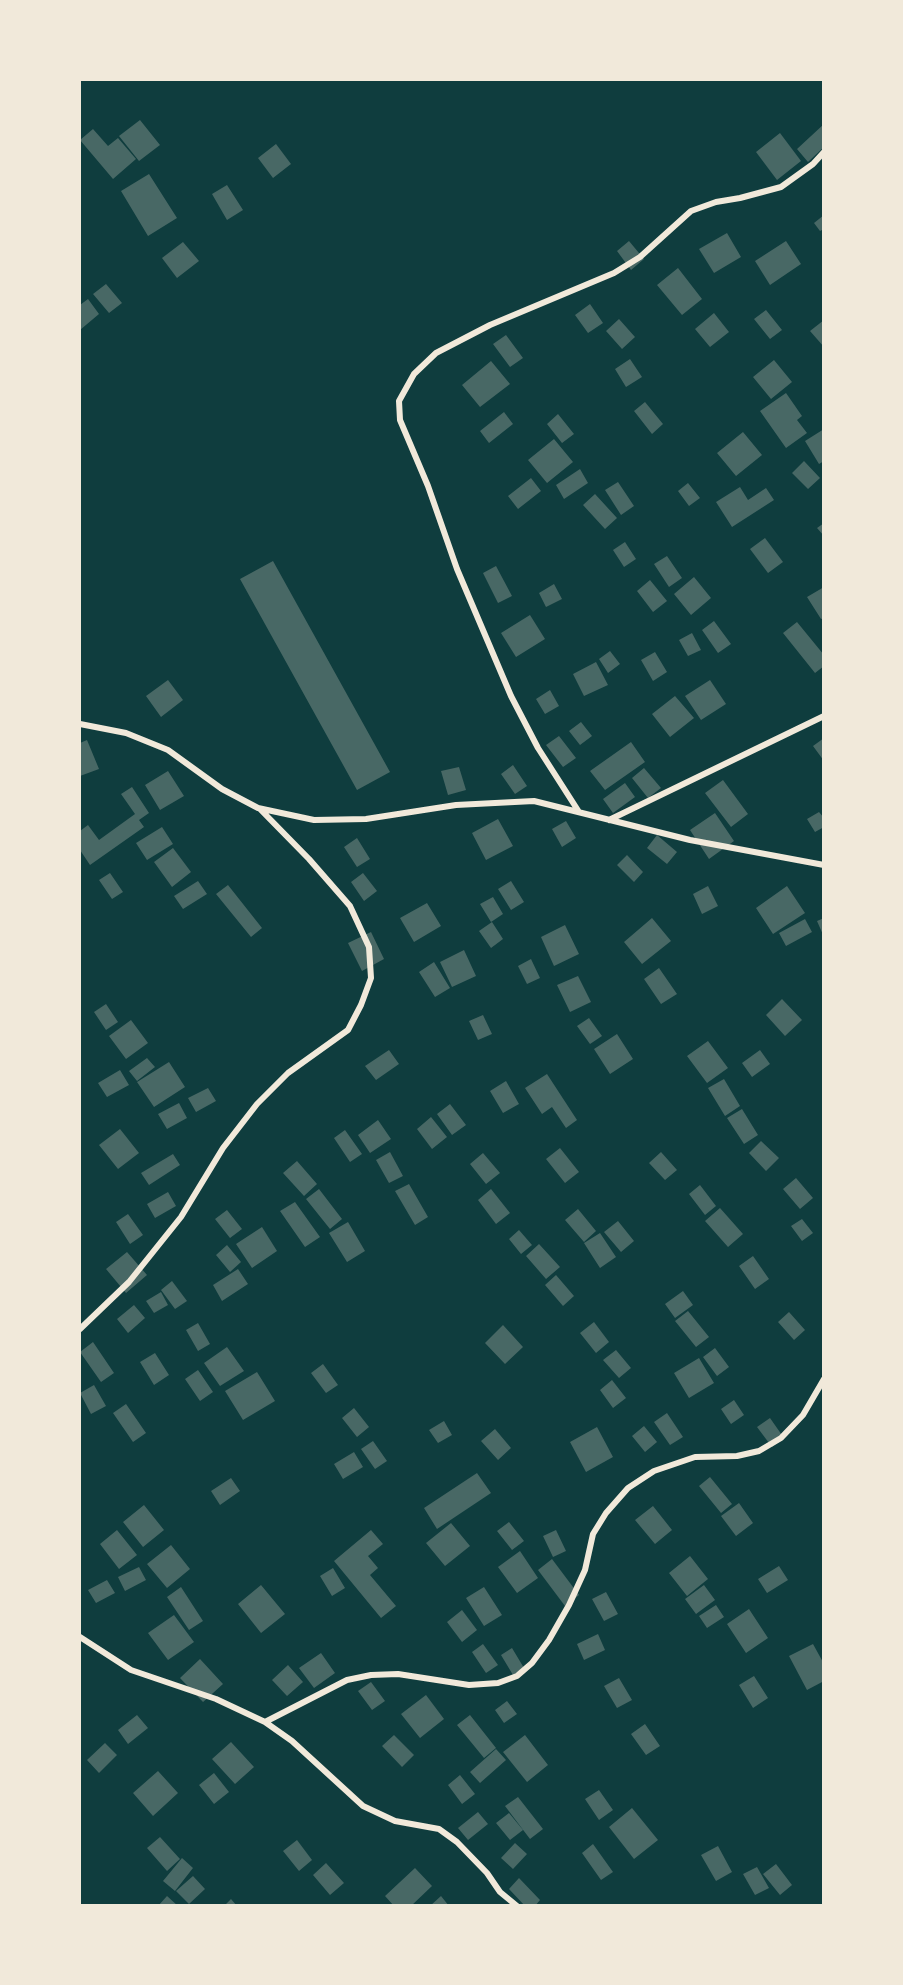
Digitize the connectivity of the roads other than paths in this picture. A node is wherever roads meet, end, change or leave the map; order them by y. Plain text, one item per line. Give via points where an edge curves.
1 (824, 152) edge
2 (824, 716) edge
3 (80, 724) edge
4 (258, 808) junction
5 (579, 812) junction
6 (609, 820) junction
7 (824, 865) edge
8 (80, 1329) edge
9 (824, 1379) edge
10 (80, 1637) edge
11 (264, 1722) junction
12 (517, 1905) edge

1 - 5 street via 781,187 691,211 640,257 614,273 490,325 436,354 414,374 399,401 400,420 511,696 538,748
2 - 6 street
3 - 4 street via 126,733 168,750 222,789
4 - 5 street via 314,820 366,819 456,805 534,801
4 - 8 street via 350,906 369,947 371,978 348,1030 288,1073 257,1104 223,1148 181,1217 129,1282
5 - 6 street
6 - 7 street
9 - 11 street via 803,1415 767,1447 737,1456 695,1457 654,1471 628,1488 593,1534 585,1570 549,1640 517,1676 498,1683 469,1685 398,1674 371,1675 346,1680
10 - 11 street via 131,1670 216,1699
11 - 12 street via 292,1741 363,1806 395,1821 439,1829 458,1842 500,1892

